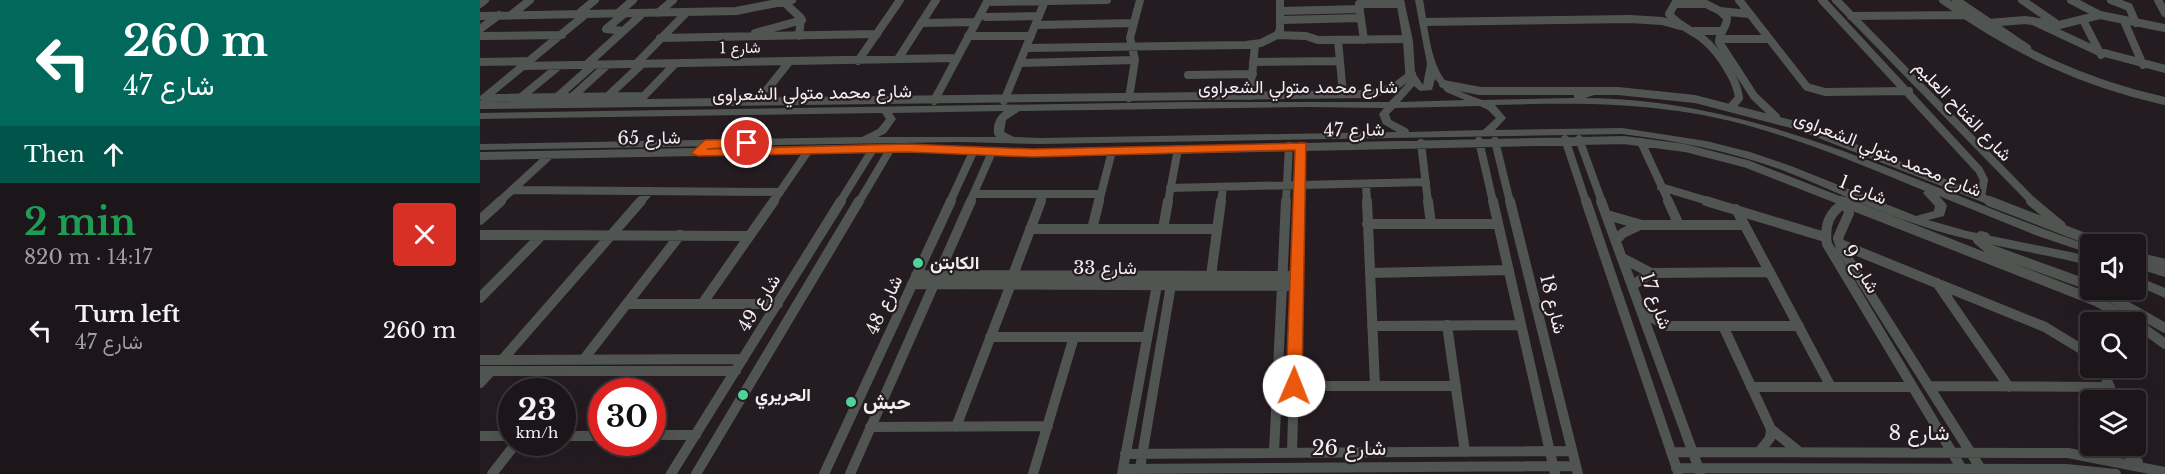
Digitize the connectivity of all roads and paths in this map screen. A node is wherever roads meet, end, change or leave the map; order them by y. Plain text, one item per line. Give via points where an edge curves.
1 (486, 0) edge
2 (530, 0) edge
3 (595, 0) edge
4 (633, 0) edge
5 (673, 0) edge
6 (900, 0) edge
7 (936, 0) edge
8 (1102, 0) edge
9 (1107, 0) edge
10 (1140, 0) edge
11 (1280, 0) edge
12 (1419, 0) edge
13 (1698, 0) edge
14 (1739, 0) edge
15 (1822, 0) edge
16 (1836, 0) edge
17 (1943, 0) edge
18 (1956, 0) edge
19 (2022, 0) edge
20 (2071, 0) edge
21 (2111, 0) edge
22 (2158, 0) edge
23 (788, 1) edge
24 (987, 1) edge
25 (1046, 1) edge
26 (1401, 2) edge
27 (480, 4) edge
28 (1359, 4) edge
29 (1674, 4) edge
30 (1707, 4) junction
31 (1280, 11) junction
32 (1720, 11) junction
33 (686, 13) junction
34 (2165, 13) edge
35 (582, 14) junction
36 (620, 14) junction
37 (642, 14) junction
38 (658, 14) junction
39 (480, 15) edge
40 (499, 15) junction
41 (511, 15) junction
42 (1964, 15) junction
43 (2100, 15) junction
44 (1039, 16) junction
45 (1751, 16) junction
46 (1851, 16) junction
47 (986, 17) dead end
48 (1361, 18) junction
49 (1630, 19) junction
50 (802, 20) junction
51 (1281, 20) junction
52 (2083, 20) junction
53 (2033, 21) junction
54 (2124, 21) junction
55 (976, 22) junction
56 (1424, 22) junction
57 (921, 23) junction
58 (1133, 23) junction
59 (1988, 23) junction
60 (2136, 23) junction
61 (1036, 25) junction
62 (2059, 25) junction
63 (1680, 26) junction
64 (1728, 26) junction
65 (2165, 28) edge
66 (480, 29) edge
67 (623, 31) junction
68 (1691, 31) junction
69 (1721, 31) junction
70 (562, 34) junction
71 (877, 34) junction
72 (1277, 35) junction
73 (480, 36) edge
74 (799, 36) junction
75 (968, 36) junction
76 (1031, 36) junction
77 (738, 37) junction
78 (660, 38) junction
79 (1408, 39) junction
80 (1726, 39) dead end
81 (1769, 39) junction
82 (1338, 40) junction
83 (1364, 40) junction
84 (1255, 45) junction
85 (1130, 47) junction
86 (1026, 48) junction
87 (2101, 55) junction
88 (957, 58) junction
89 (1431, 58) junction
90 (898, 60) junction
91 (1135, 60) junction
92 (858, 61) junction
93 (1340, 61) junction
94 (480, 62) edge
95 (789, 62) junction
96 (1253, 62) junction
97 (526, 63) junction
98 (1020, 63) junction
99 (675, 64) junction
100 (638, 65) junction
101 (2144, 65) junction
102 (559, 66) junction
103 (589, 66) junction
104 (606, 66) junction
105 (2165, 69) edge
106 (1253, 74) junction
107 (1412, 74) junction
108 (1188, 75) dead end
109 (1443, 84) junction
110 (1600, 90) junction
111 (1922, 90) junction
112 (1906, 91) junction
113 (1343, 94) junction
114 (2165, 94) edge
115 (607, 96) junction
116 (644, 96) junction
117 (1250, 96) junction
118 (558, 97) junction
119 (573, 97) junction
120 (520, 98) junction
121 (1129, 98) junction
122 (934, 100) junction
123 (1567, 100) junction
124 (758, 101) junction
125 (1004, 101) junction
126 (1217, 101) junction
127 (2165, 101) edge
128 (482, 102) edge
129 (1475, 102) junction
130 (637, 103) junction
131 (1393, 103) junction
132 (550, 104) junction
133 (565, 104) junction
134 (1732, 106) junction
135 (1023, 108) junction
136 (885, 110) junction
137 (480, 116) edge
138 (1778, 118) junction
139 (1938, 126) junction
140 (1956, 126) junction
141 (1483, 137) junction
142 (1418, 139) junction
143 (1565, 139) junction
144 (1580, 139) junction
145 (862, 140) junction
146 (1012, 141) junction
147 (1495, 141) junction
148 (1829, 141) junction
149 (1641, 142) junction
150 (1242, 143) junction
151 (1289, 146) junction
152 (1301, 146) junction
153 (701, 148) junction
154 (873, 148) junction
155 (891, 148) junction
156 (1178, 149) junction
157 (974, 150) junction
158 (808, 151) junction
159 (1112, 151) junction
160 (993, 152) junction
161 (481, 154) edge
162 (550, 155) junction
163 (866, 163) junction
164 (883, 163) junction
165 (965, 169) junction
166 (985, 169) junction
167 (1904, 178) junction
168 (1426, 182) junction
169 (1365, 184) junction
170 (1287, 185) junction
171 (1300, 185) junction
172 (1222, 187) junction
173 (1662, 187) junction
174 (1170, 188) junction
175 (512, 190) junction
176 (650, 191) junction
177 (780, 192) junction
178 (974, 194) junction
179 (1043, 194) junction
180 (1101, 194) junction
181 (1981, 197) junction
182 (1846, 202) junction
183 (1736, 209) junction
184 (1607, 215) junction
185 (1914, 219) junction
186 (480, 220) edge
187 (1367, 224) junction
188 (1431, 224) junction
189 (1498, 224) junction
190 (1642, 225) junction
191 (1679, 225) junction
192 (1744, 225) junction
193 (1030, 229) junction
194 (1092, 229) junction
195 (1163, 229) junction
196 (1217, 229) junction
197 (480, 235) edge
198 (542, 235) junction
199 (612, 235) junction
200 (680, 236) junction
201 (749, 236) junction
202 (2076, 236) junction
203 (1826, 237) junction
204 (1985, 237) junction
205 (2080, 237) edge
206 (1616, 240) junction
207 (1839, 244) junction
208 (2080, 246) edge
209 (1623, 258) junction
210 (2080, 259) edge
211 (2146, 259) edge
212 (2165, 264) edge
213 (2146, 267) edge
214 (1509, 270) junction
215 (1770, 272) junction
216 (1370, 273) junction
217 (1651, 273) junction
218 (2165, 273) edge
219 (1211, 276) junction
220 (914, 279) junction
221 (936, 279) junction
222 (1012, 280) junction
223 (1283, 281) junction
224 (1297, 281) junction
225 (2080, 282) edge
226 (1937, 283) junction
227 (2146, 284) edge
228 (1157, 285) junction
229 (1171, 285) junction
230 (1633, 285) junction
231 (2165, 293) edge
232 (480, 298) edge
233 (2116, 300) edge
234 (627, 304) junction
235 (702, 304) junction
236 (778, 304) junction
237 (2116, 312) edge
238 (1643, 313) junction
239 (1521, 325) junction
240 (1372, 326) junction
241 (1447, 326) junction
242 (1668, 326) junction
243 (1723, 326) junction
244 (1798, 326) junction
245 (2165, 328) edge
246 (2146, 331) edge
247 (990, 337) junction
248 (1074, 337) junction
249 (1147, 337) junction
250 (1652, 338) junction
251 (2165, 344) edge
252 (2080, 347) edge
253 (584, 359) junction
254 (743, 359) junction
255 (481, 360) edge
256 (502, 360) junction
257 (485, 371) edge
258 (736, 371) junction
259 (2106, 378) edge
260 (480, 383) edge
261 (1294, 386) junction
262 (1375, 386) junction
263 (1456, 386) junction
264 (1929, 386) junction
265 (1751, 387) junction
266 (1831, 387) junction
267 (1912, 387) junction
268 (2009, 387) junction
269 (2110, 387) junction
270 (2110, 390) edge
271 (1048, 426) junction
272 (870, 427) junction
273 (956, 427) junction
274 (1771, 429) junction
275 (666, 435) edge
276 (696, 435) junction
277 (480, 436) edge
278 (498, 436) edge
279 (1550, 451) junction
280 (1572, 451) junction
281 (1465, 452) junction
282 (1671, 452) junction
283 (1693, 452) junction
284 (1759, 452) junction
285 (1800, 452) junction
286 (1274, 453) junction
287 (1292, 453) junction
288 (1952, 453) junction
289 (1971, 453) junction
290 (1125, 454) junction
291 (1142, 454) junction
292 (2080, 455) edge
293 (506, 456) edge
294 (2090, 456) edge
295 (2132, 456) edge
296 (2149, 467) junction
297 (1766, 468) junction
298 (1962, 469) junction
299 (1981, 469) junction
300 (1466, 470) edge
301 (1555, 470) edge
302 (1577, 470) edge
303 (1122, 471) edge
304 (1139, 471) edge
305 (1227, 471) edge
306 (1677, 471) edge
307 (1700, 471) edge
308 (1804, 471) edge
309 (2165, 472) edge
310 (492, 474) edge
311 (671, 474) edge
312 (696, 474) edge
313 (824, 474) edge
314 (850, 474) edge
315 (1033, 474) edge
316 (1777, 474) edge
317 (2111, 474) edge

1 - 27 street
2 - 41 street
3 - 35 street
4 - 36 street
5 - 38 street
6 - 71 street
7 - 57 street
8 - 9 street
8 - 25 street
10 - 58 street
11 - 31 street
12 - 56 street
13 - 30 street
14 - 45 street
15 - 112 street, شارع الفتاح العليم
16 - 46 street, شارع الفتاح العليم
17 - 42 street
18 - 59 street
19 - 62 street
20 - 43 street
21 - 60 street via 2129,7
22 - 34 street
23 - 33 street via 736,11
23 - 50 street
24 - 25 street
24 - 55 street
25 - 44 street
26 - 28 street
26 - 79 street
28 - 31 street
28 - 48 street
29 - 30 street
29 - 49 street
29 - 63 street via 1672,20
30 - 32 street
31 - 51 street
32 - 45 street
32 - 64 street
33 - 38 street
33 - 78 street
35 - 36 street
35 - 41 street
35 - 70 street
36 - 37 street
36 - 67 street via 606,29
37 - 38 street
37 - 67 street
39 - 40 street
40 - 41 street
40 - 66 street
42 - 46 street
42 - 127 street via 2034,59 2113,88
43 - 52 street
43 - 54 street
44 - 47 street
44 - 61 street
45 - 64 street
45 - 81 street
46 - 111 street, شارع الفتاح العليم
48 - 51 street
48 - 83 street
49 - 56 street
49 - 63 street via 1653,19
50 - 74 street
50 - 77 street
51 - 72 street
52 - 62 street
52 - 87 street
53 - 59 street
53 - 62 street
53 - 87 street
54 - 60 street
54 - 101 street
55 - 57 street
55 - 75 street
56 - 89 street
57 - 90 street
58 - 61 street
58 - 85 street
59 - 114 street via 2048,59 2116,83
60 - 65 street
61 - 76 street
63 - 68 street
64 - 69 street
67 - 103 street
68 - 69 street
68 - 134 street via 1711,47 1738,90 1739,98
69 - 138 street via 1719,42 1750,90
70 - 73 street
70 - 97 street
71 - 74 street
71 - 92 street
72 - 82 street
72 - 84 street
74 - 77 street
75 - 76 street
75 - 88 street
76 - 86 street
77 - 78 street
78 - 100 street
79 - 83 street
79 - 107 street
80 - 81 street
81 - 112 street via 1812,90
82 - 83 street
82 - 93 street
84 - 85 street
84 - 96 street
85 - 86 street
85 - 91 street
86 - 98 street
87 - 101 street
88 - 90 street, شارع 1
88 - 122 street
89 - 107 street via 1429,88 1420,88
89 - 109 street
90 - 92 street, شارع 1
91 - 98 street
91 - 121 street
92 - 95 street, شارع 1
93 - 96 street
93 - 113 street
94 - 97 street, شارع 1
95 - 99 street, شارع 1
95 - 124 street
96 - 106 street
97 - 102 street, شارع 1
97 - 128 street
98 - 125 street
99 - 100 street, شارع 1
99 - 116 street
100 - 104 street, شارع 1
100 - 115 street
101 - 105 street
102 - 103 street, شارع 1
102 - 120 street
103 - 104 street, شارع 1
103 - 118 street
104 - 119 street
106 - 108 street
106 - 117 street
107 - 113 street via 1386,91
107 - 131 street via 1408,90
109 - 110 street via 1471,90
109 - 129 street
110 - 123 street
110 - 134 street via 1658,93
111 - 112 street
111 - 140 street, شارع الفتاح العليم
112 - 139 street, شارع الفتاح العليم
113 - 117 street
115 - 116 street
115 - 119 street
116 - 130 street
117 - 126 street
118 - 119 street
118 - 120 street
118 - 132 street
119 - 133 street
120 - 128 street
121 - 125 street
121 - 126 street
122 - 124 street
122 - 125 street
123 - 129 street, شارع محمد متولي الشعراوى
123 - 148 street, شارع محمد متولي الشعراوى via 1679,108
124 - 130 street
126 - 131 street, شارع محمد متولي الشعراوى
126 - 135 street, شارع محمد متولي الشعراوى
128 - 132 street
129 - 131 street, شارع محمد متولي الشعراوى
129 - 141 street via 1499,112 1501,118
130 - 133 street
131 - 142 street via 1384,114 1387,122
132 - 133 street
134 - 138 street
135 - 136 street, شارع محمد متولي الشعراوى
135 - 146 street via 1004,114 998,126 1002,138
136 - 137 street, شارع محمد متولي الشعراوى
136 - 145 street via 891,119 888,125
138 - 148 street
139 - 140 street
139 - 181 street, شارع الفتاح العليم via 1979,170 1985,189
140 - 202 street, شارع الفتاح العليم via 2032,203
141 - 142 street
141 - 147 street
141 - 185 street via 1596,130 1686,140 1785,168
141 - 189 street, شارع 18
142 - 150 street
142 - 152 street, شارع 47
142 - 168 street
143 - 144 street, شارع 1
143 - 147 street
143 - 282 street, شارع 17
144 - 149 street, شارع 1
144 - 184 street, شارع 17
145 - 146 street
145 - 153 street
146 - 150 street
147 - 280 street, شارع 18
148 - 167 street, شارع محمد متولي الشعراوى
148 - 181 street
149 - 173 street
149 - 182 street, شارع 1 via 1747,164
150 - 151 street, شارع 47
150 - 156 street, شارع 47
151 - 152 street, شارع 47
151 - 170 street
152 - 171 street
153 - 158 street, شارع 65
153 - 161 street
153 - 162 street, شارع 65
154 - 155 street, شارع 65
154 - 158 street, شارع 65
154 - 163 street, شارع 49
155 - 157 street, شارع 47
155 - 164 street, شارع 49
156 - 159 street, شارع 47
156 - 174 street
157 - 160 street, شارع 47
157 - 165 street, شارع 48
158 - 177 street
159 - 160 street, شارع 47
159 - 180 street
160 - 166 street, شارع 48
161 - 162 street, شارع 65
162 - 175 street
163 - 164 street
163 - 236 street, شارع 49
164 - 312 street, شارع 49
165 - 166 street
165 - 220 street, شارع 48
166 - 178 street, شارع 48
167 - 185 street via 1941,205 1940,213
167 - 208 street, شارع محمد متولي الشعراوى via 2004,220
168 - 169 street
168 - 188 street
169 - 171 street
169 - 187 street
170 - 171 street
170 - 172 street
170 - 223 street
171 - 224 street
172 - 174 street
172 - 196 street
173 - 183 street
173 - 191 street
174 - 195 street
175 - 176 street
175 - 186 street
176 - 177 street
176 - 199 street
177 - 201 street
178 - 179 street
178 - 221 street, شارع 48
179 - 180 street
179 - 193 street
180 - 194 street
181 - 202 street
182 - 203 street, شارع 9 via 1835,207 1825,226
182 - 207 street, شارع 9 via 1849,213 1839,231
182 - 237 street, شارع 1
183 - 192 street
183 - 203 street
184 - 190 street
184 - 206 street, شارع 17
185 - 204 street via 1941,229
187 - 188 street
187 - 216 street
188 - 189 street
189 - 214 street, شارع 18
190 - 191 street
190 - 206 street
191 - 192 street
192 - 215 street
193 - 194 street
193 - 222 street
194 - 195 street
195 - 196 street
196 - 219 street
197 - 198 street
198 - 199 street
198 - 232 street
199 - 200 street
199 - 256 street
200 - 201 street
200 - 234 street
201 - 235 street
202 - 205 street
203 - 267 street, شارع 9 via 1833,256
204 - 210 street
204 - 225 street via 1978,240 1989,249
206 - 209 street, شارع 17
207 - 226 street
207 - 264 street, شارع 9
209 - 217 street
209 - 230 street, شارع 17
211 - 212 street
213 - 218 street
214 - 216 street
214 - 239 street, شارع 18
215 - 217 street
215 - 244 street
216 - 240 street
217 - 230 street
219 - 222 street, شارع 33
219 - 223 street, شارع 33
220 - 221 street, شارع 33
220 - 313 street, شارع 48
221 - 222 street, شارع 33
221 - 272 street, شارع 48
222 - 228 street, شارع 33
222 - 247 street
223 - 224 street, شارع 33
223 - 229 street, شارع 33
223 - 286 street
224 - 261 street
226 - 252 street via 2045,327
226 - 268 street
227 - 231 street
228 - 229 street, شارع 33
228 - 249 street
229 - 291 street
230 - 238 street, شارع 17
233 - 245 street
234 - 235 street
234 - 253 street
235 - 236 street
236 - 254 street, شارع 49
238 - 242 street
238 - 250 street, شارع 17
239 - 241 street
239 - 279 street, شارع 18
240 - 241 street
240 - 262 street
241 - 263 street
242 - 243 street
242 - 250 street
243 - 244 street
243 - 265 street
244 - 266 street
246 - 251 street, شارع 1
247 - 248 street
247 - 273 street
248 - 249 street
248 - 271 street
249 - 290 street
250 - 283 street, شارع 17
253 - 254 street
253 - 256 street
254 - 258 street, شارع 49
255 - 256 street
257 - 258 street
257 - 260 street
258 - 276 street, شارع 49
259 - 269 street
261 - 262 street
261 - 287 street
262 - 263 street
263 - 281 street
264 - 268 street
264 - 289 street, شارع 9
265 - 266 street
265 - 274 street
266 - 267 street
267 - 288 street, شارع 9
268 - 269 street
269 - 270 street
271 - 273 street
271 - 315 street
272 - 273 street
272 - 314 street, شارع 48
274 - 284 street via 1770,438
274 - 285 street
275 - 276 street
276 - 311 street, شارع 49
277 - 278 street
279 - 280 street, شارع 26
279 - 281 street, شارع 26
279 - 301 street, شارع 18
280 - 302 street, شارع 18
281 - 287 street, شارع 26
282 - 283 street, شارع 8
282 - 306 street, شارع 17
283 - 284 street, شارع 8
283 - 307 street, شارع 17
284 - 285 street, شارع 8
285 - 288 street, شارع 8
286 - 287 street, شارع 26
286 - 291 street, شارع 26
288 - 289 street, شارع 8
288 - 298 street, شارع 9
289 - 292 street, شارع 8
289 - 299 street, شارع 9
290 - 291 street, شارع 26
290 - 303 street
291 - 304 street
293 - 310 street
294 - 296 street, شارع 8
295 - 296 street
296 - 309 street, شارع 8
297 - 307 street, شارع 8
297 - 308 street, شارع 8
297 - 316 street
298 - 299 street, شارع 8
298 - 308 street, شارع 8
299 - 317 street, شارع 8 via 2066,469
300 - 301 street, شارع 26
300 - 305 street, شارع 26
301 - 302 street, شارع 26
303 - 304 street, شارع 26
304 - 305 street, شارع 26
306 - 307 street, شارع 8

